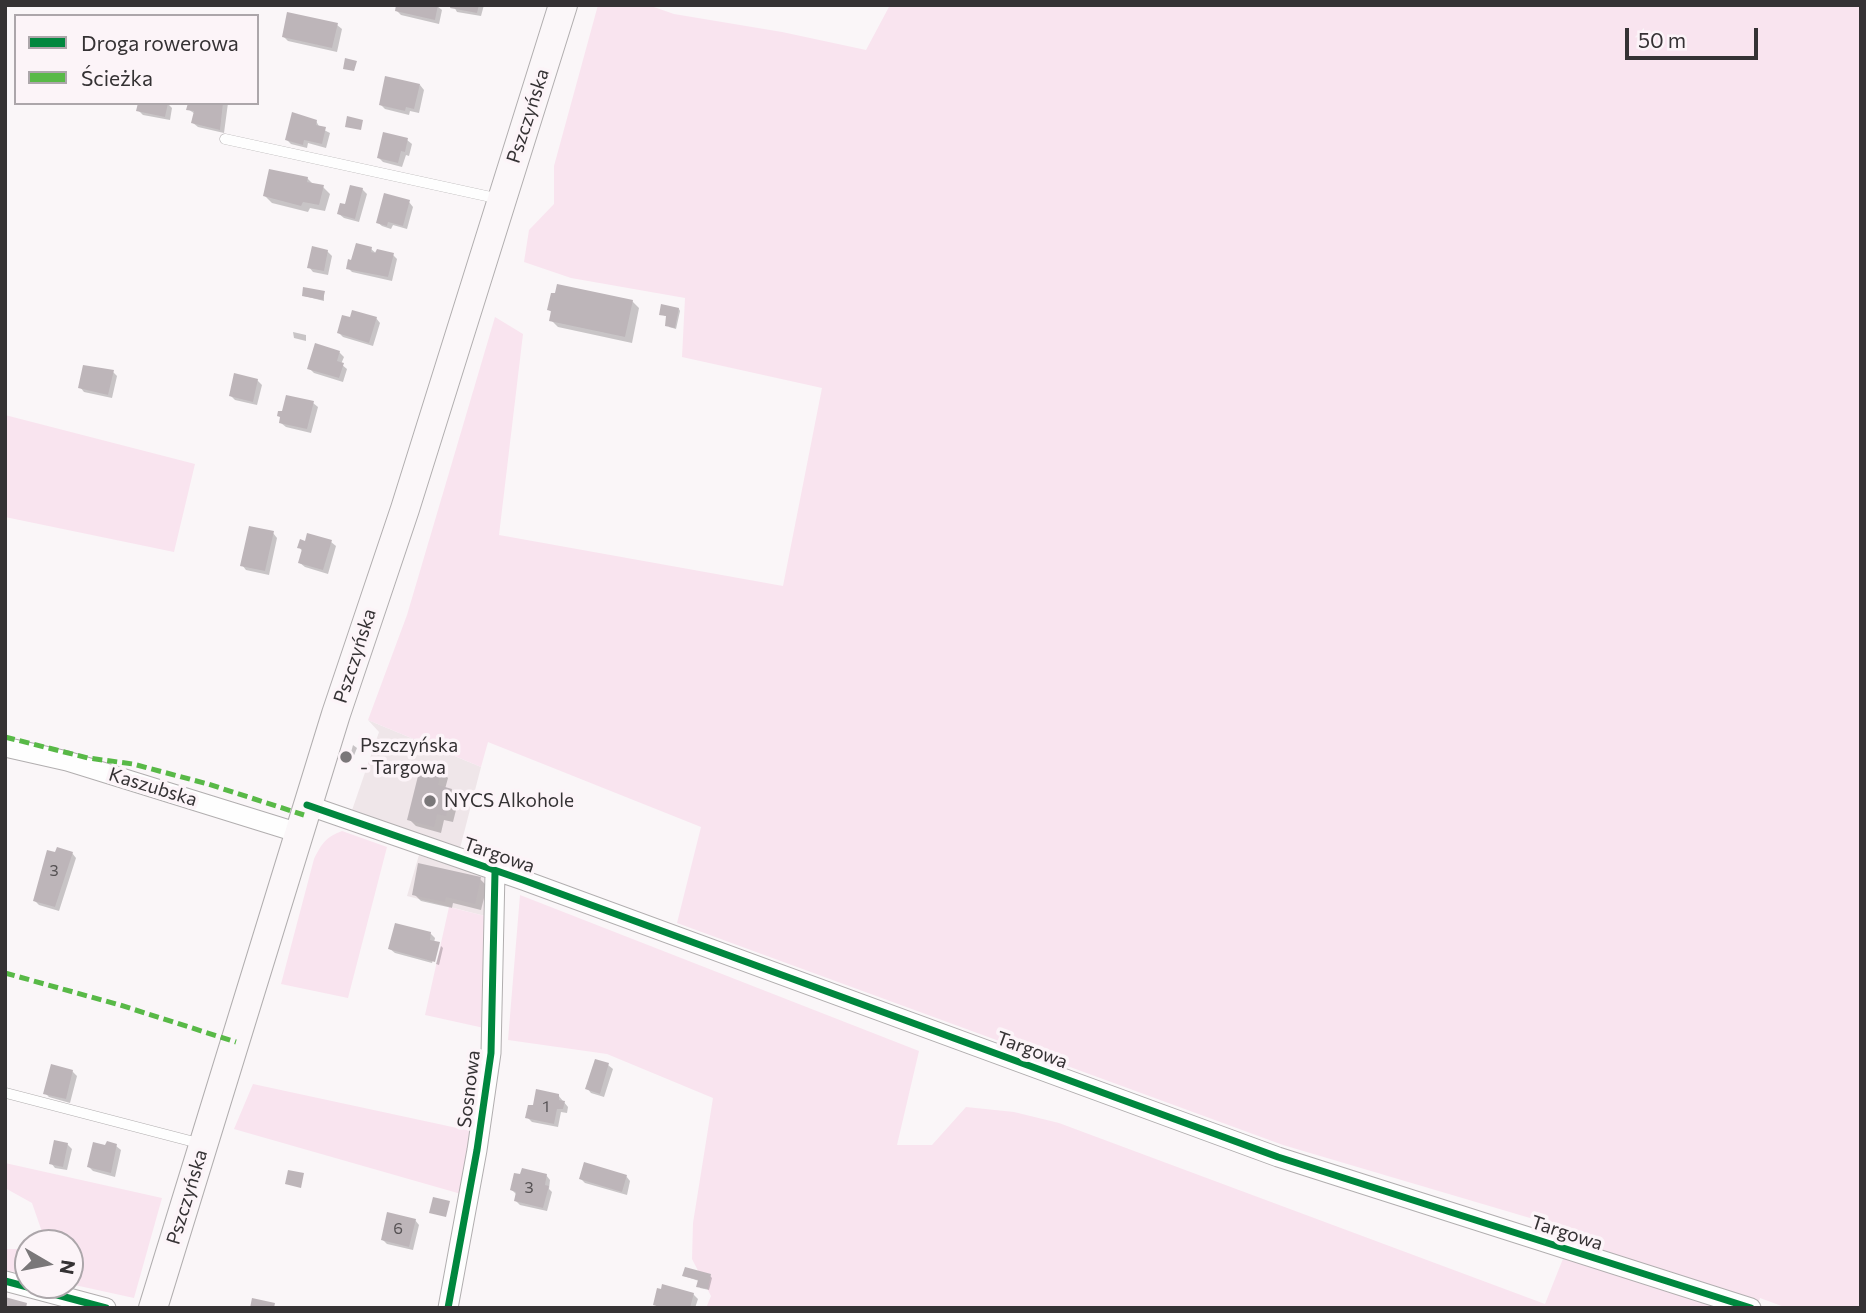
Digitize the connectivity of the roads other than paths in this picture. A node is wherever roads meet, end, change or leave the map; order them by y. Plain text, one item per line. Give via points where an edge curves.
1 (563, 5) edge
2 (225, 139) dead end
3 (501, 199) junction
4 (5, 747) edge
5 (307, 805) junction
6 (299, 833) junction
7 (495, 872) junction
8 (6, 1093) edge
9 (203, 1144) junction
10 (5, 1281) edge
11 (106, 1308) edge
12 (153, 1308) edge
13 (448, 1308) edge
14 (1751, 1308) edge

1 - 3 main road, Pszczyńska
2 - 3 lane
3 - 5 main road, Pszczyńska
4 - 6 street, Kaszubska via 67,761
5 - 6 main road, Pszczyńska
5 - 7 street, Targowa
6 - 9 main road, Pszczyńska
7 - 13 street, Sosnowa via 491,1053
7 - 14 street, Targowa via 1278,1157
8 - 9 lane
9 - 12 main road, Pszczyńska
10 - 11 street

